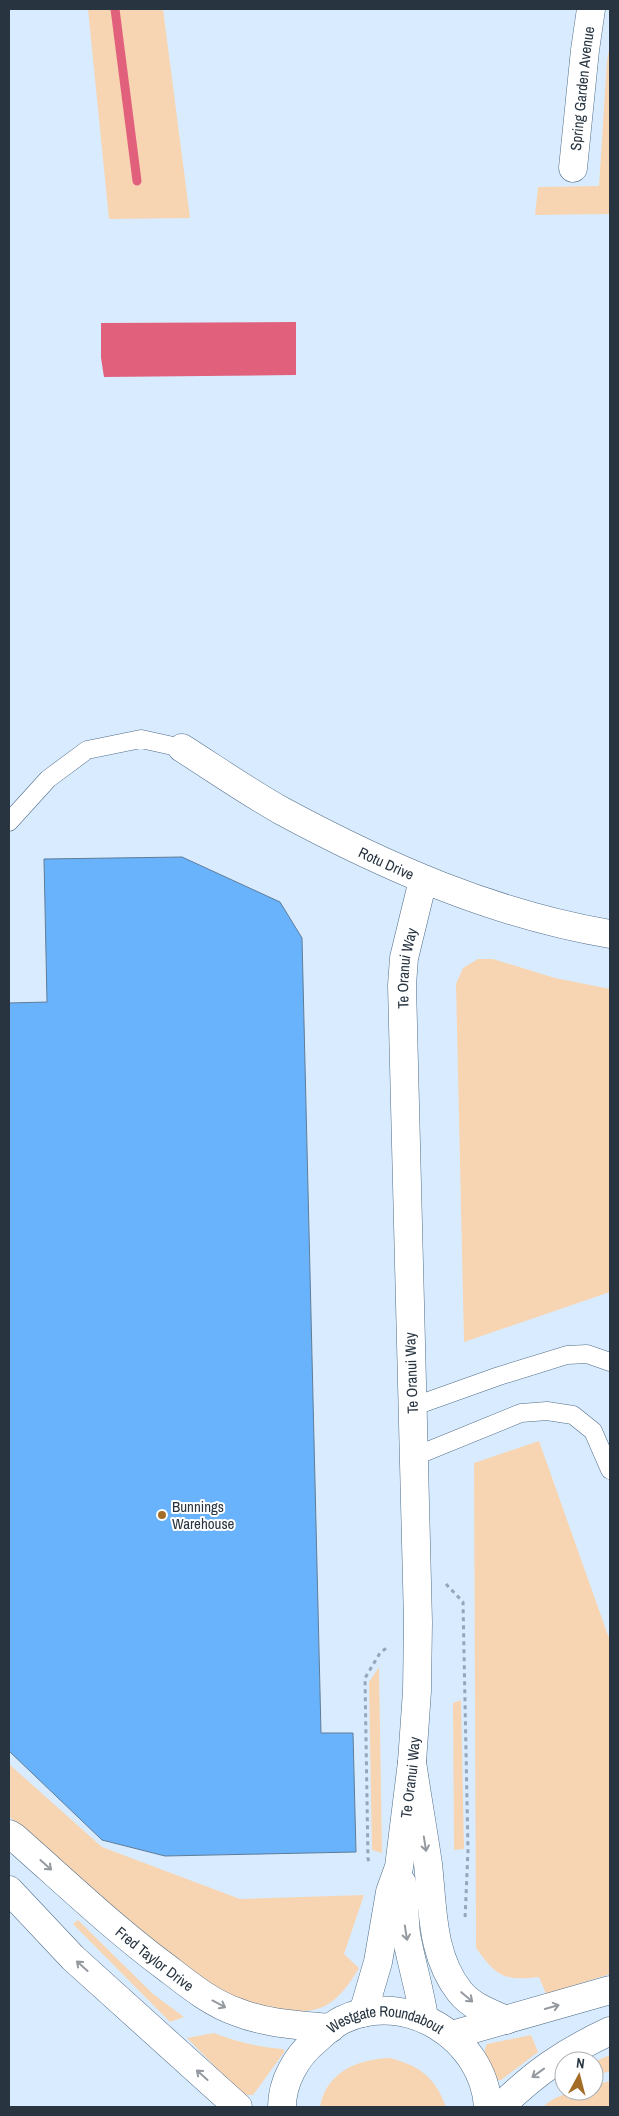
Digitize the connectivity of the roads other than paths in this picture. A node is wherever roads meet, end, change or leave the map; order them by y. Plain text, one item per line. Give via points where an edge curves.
1 (591, 9) edge
2 (572, 168) dead end
3 (182, 748) joint
4 (9, 822) edge
5 (423, 880) junction
6 (610, 934) edge
7 (610, 1362) edge
8 (412, 1407) junction
9 (413, 1456) junction
10 (610, 1470) edge
11 (412, 1762) junction
12 (9, 1834) edge
13 (399, 1867) junction
14 (9, 1890) edge
15 (610, 1990) edge
16 (363, 2013) junction
17 (424, 2018) junction
18 (506, 2020) junction
19 (331, 2028) junction
20 (610, 2031) edge
21 (452, 2035) junction
22 (238, 2107) edge
23 (282, 2107) edge
24 (488, 2107) edge
25 (500, 2107) edge

1 - 2 street, Spring Garden Avenue
3 - 4 lane via 141,739 88,750 48,779
3 - 5 street, Rotu Drive via 280,810
5 - 6 street, Rotu Drive via 492,904
5 - 8 street, Te Oranui Way via 404,958 402,985
7 - 8 lane via 587,1354 567,1355
8 - 9 street, Te Oranui Way
9 - 10 lane via 521,1413 547,1411 573,1415 593,1430
9 - 11 street, Te Oranui Way via 418,1622
11 - 13 street, Te Oranui Way
11 -> 18 street via 432,1912 444,1965 462,1994 479,2007
12 -> 19 street, Fred Taylor Drive via 136,1946 194,1989 229,2009 258,2019
13 - 16 street, Te Oranui Way via 390,1892 378,1962
13 -> 17 street, Te Oranui Way via 405,1924
22 -> 14 street via 73,1958
18 -> 15 street
16 - 17 street, Westgate Roundabout via 404,2012
16 - 19 street, Westgate Roundabout via 342,2020
17 - 21 street, Westgate Roundabout
18 - 21 street
19 - 23 street, Westgate Roundabout via 303,2051 289,2074
20 -> 25 street via 554,2061 520,2086
21 - 24 street, Westgate Roundabout via 464,2047 480,2073

